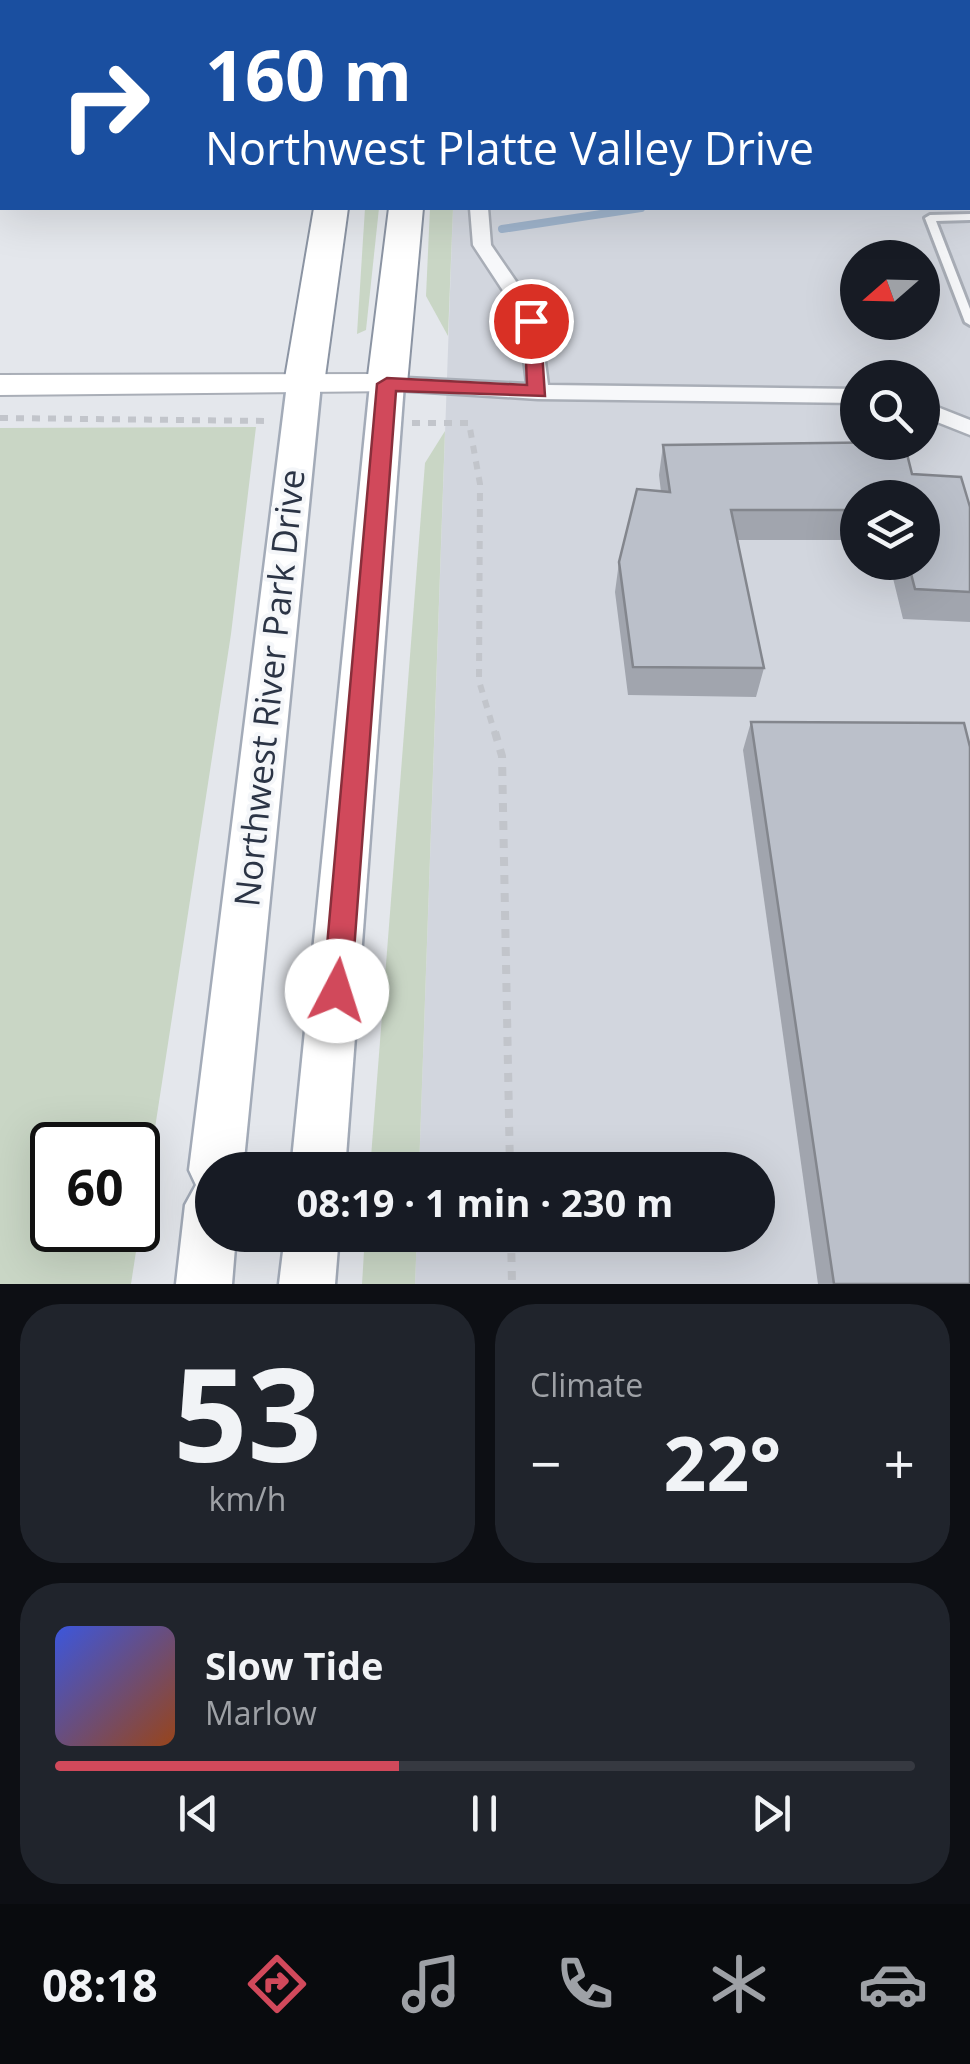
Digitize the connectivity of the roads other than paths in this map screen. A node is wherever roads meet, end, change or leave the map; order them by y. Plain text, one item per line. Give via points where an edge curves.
1 (331, 210) edge
2 (406, 210) edge
3 (479, 210) edge
4 (970, 217) edge
5 (970, 322) edge
6 (304, 384) junction
7 (387, 384) junction
8 (0, 385) edge
9 (538, 392) junction
10 (840, 396) edge
11 (940, 416) edge
12 (970, 428) edge
13 (218, 1152) edge
14 (320, 1152) edge
15 (207, 1252) edge
16 (310, 1252) edge
17 (204, 1284) edge
18 (307, 1284) edge

1 - 6 highway, Northwest River Park Drive
2 - 7 highway
3 - 9 street via 482,245 529,315
4 - 5 lane via 930,218
6 - 7 street
6 - 8 street
6 - 13 main road, Northwest River Park Drive
7 - 9 street
7 - 14 main road
9 - 10 street
11 - 12 street
15 - 17 main road
16 - 18 main road

